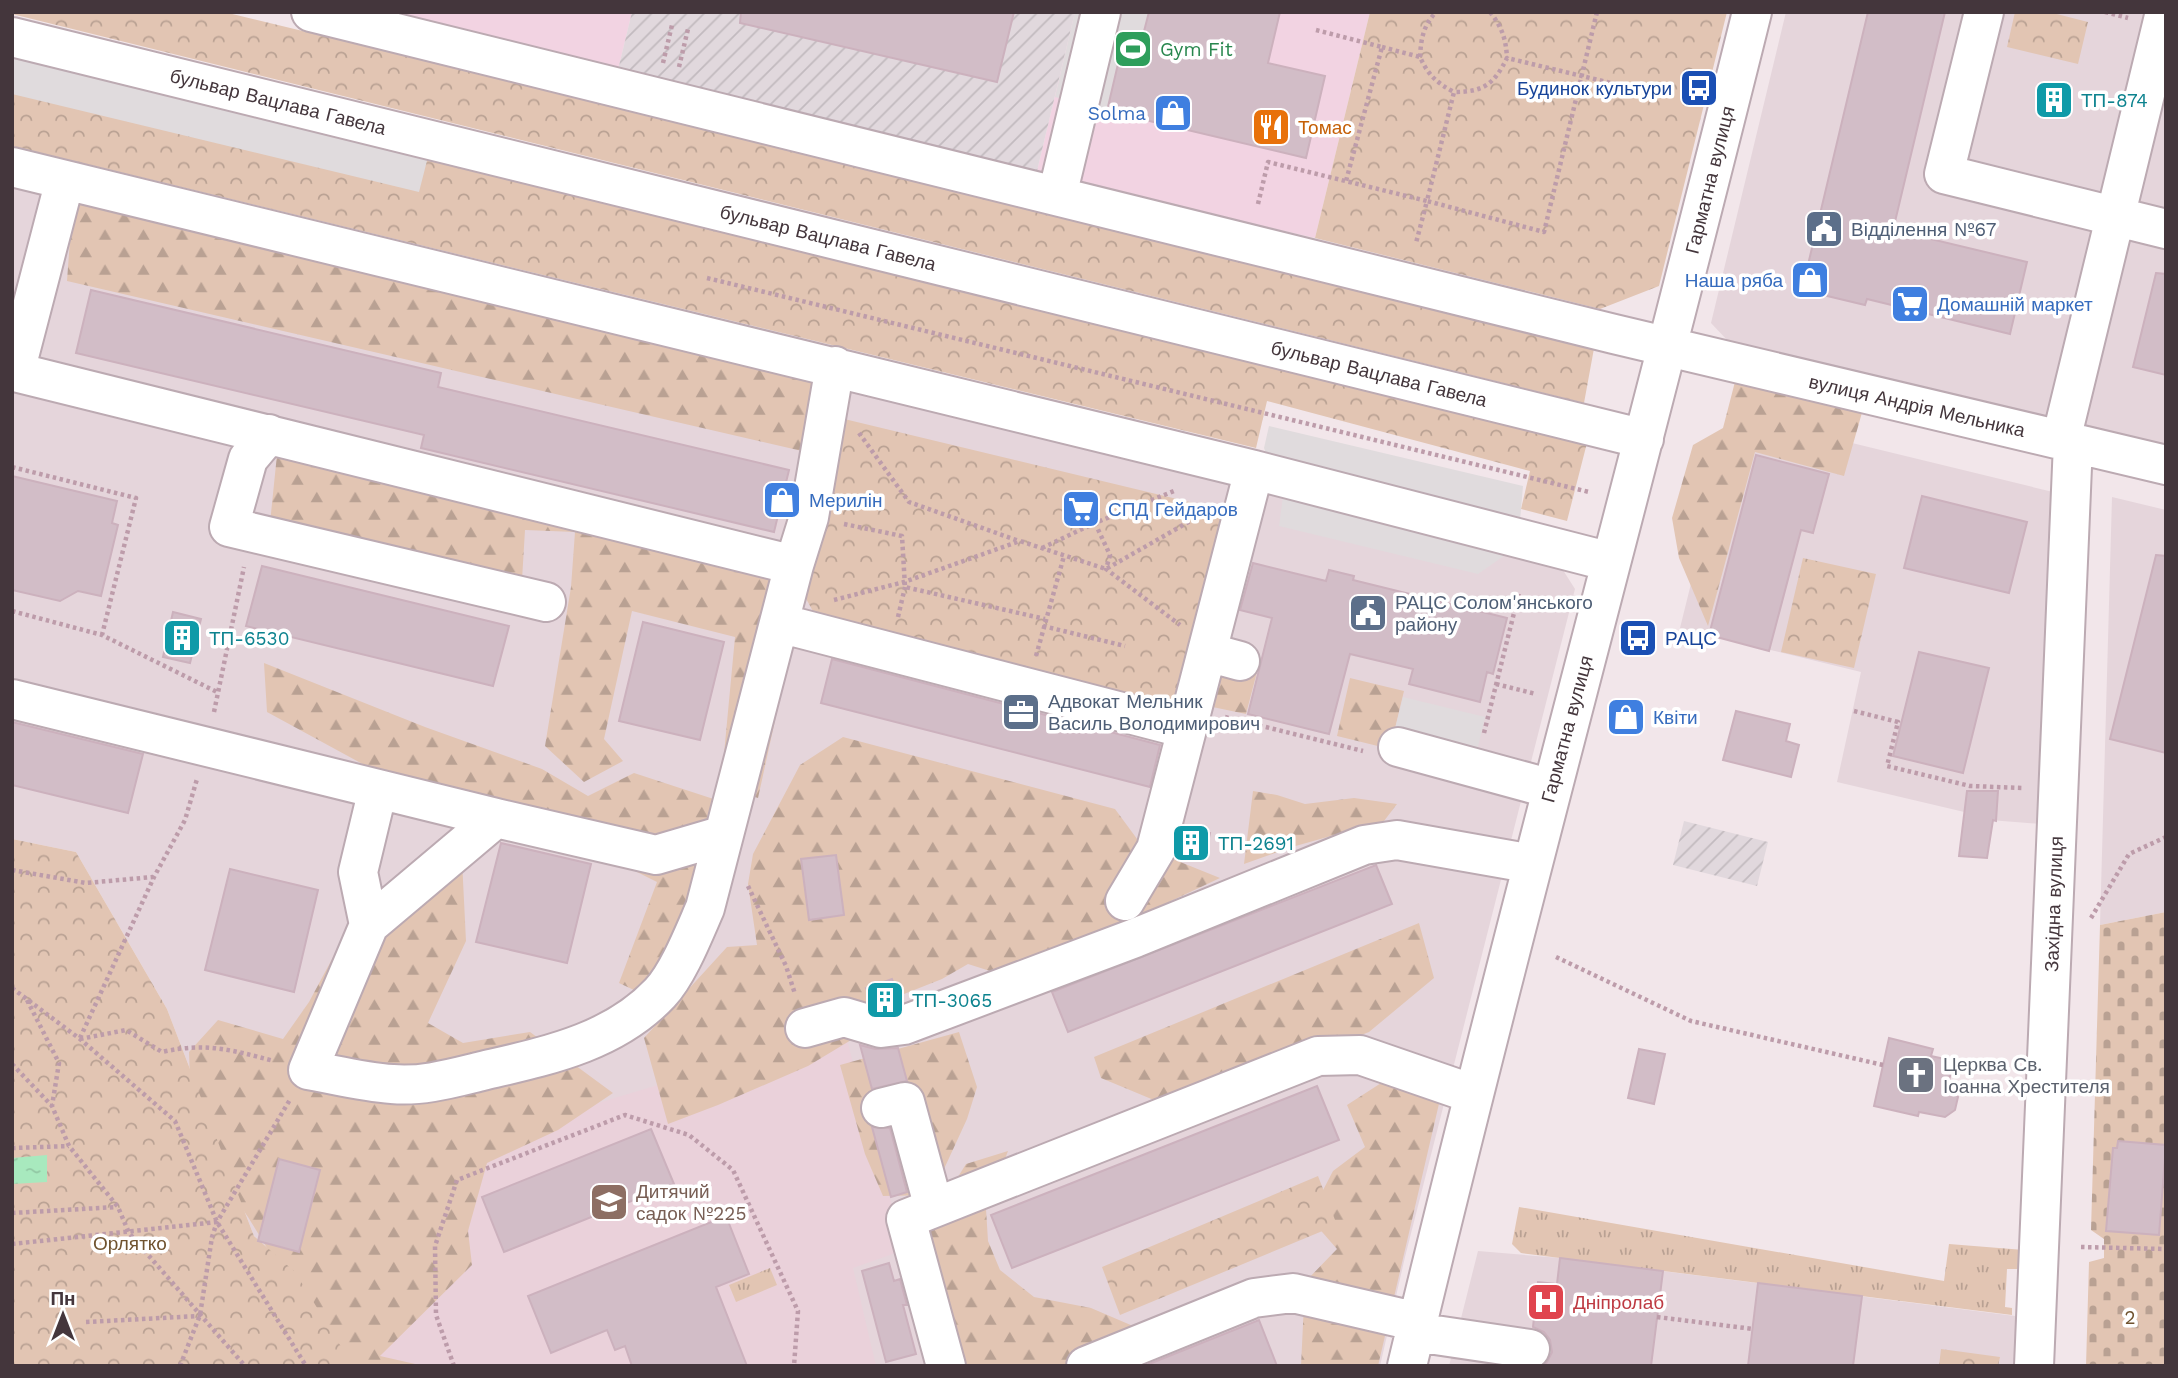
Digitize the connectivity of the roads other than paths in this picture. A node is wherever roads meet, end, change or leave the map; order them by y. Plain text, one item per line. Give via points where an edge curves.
1 (1101, 12) edge
2 (1752, 12) edge
3 (1984, 12) edge
4 (2165, 12) edge
5 (321, 13) edge
6 (12, 37) edge
7 (12, 167) edge
8 (65, 180) junction
9 (1057, 196) junction
10 (2115, 217) junction
11 (2166, 229) edge
12 (1668, 347) junction
13 (835, 366) junction
14 (269, 434) junction
15 (1644, 439) junction
16 (2067, 441) junction
17 (2166, 465) edge
18 (1254, 470) junction
19 (1611, 562) junction
20 (794, 565) junction
21 (546, 602) dead end
22 (780, 618) junction
23 (12, 699) edge
24 (1189, 719) junction
25 (1398, 747) road end
26 (378, 789) junction
27 (1552, 789) junction
28 (496, 818) junction
29 (724, 835) junction
30 (1533, 864) junction
31 (1125, 901) dead end
32 (369, 925) junction
33 (804, 1028) road end
34 (1474, 1094) junction
35 (881, 1108) dead end
36 (934, 1208) junction
37 (1413, 1340) edge
38 (1530, 1349) dead end
39 (946, 1366) edge
40 (1086, 1366) edge
41 (2034, 1366) edge

1 - 9 street
2 - 12 street, Гарматна вулиця
3 - 10 street via 1944,174
4 - 10 street, Західна вулиця
5 - 9 street
6 - 15 street, бульвар Вацлава Гавела
7 - 8 street
8 - 13 street
8 - 14 street via 15,372
9 - 12 street
10 - 11 street
10 - 16 street, Західна вулиця
12 - 15 street, Гарматна вулиця
12 - 16 street, вулиця Андрія Мельника
13 - 18 street
13 - 20 street via 809,517
14 - 20 street
14 - 21 street via 248,459 229,527
15 - 19 street, Гарматна вулиця
16 - 17 street, вулиця Андрія Мельника
16 - 41 street, Західна вулиця
18 - 19 street
18 - 24 street via 1218,653
19 - 27 street, Гарматна вулиця
20 - 22 street
22 - 24 street
22 - 29 street
23 - 26 street
24 - 31 street via 1156,849
25 - 27 street
26 - 28 street
26 - 32 street via 358,872
27 - 30 street, Гарматна вулиця
28 - 29 street via 656,855
28 - 32 street
29 - 32 street via 705,908 663,990 639,1013 595,1039 554,1054 433,1083 394,1085 308,1070
30 - 33 street via 1397,840 1364,845 904,1025 881,1028 844,1017
30 - 34 street, Гарматна вулиця
34 - 36 street via 1360,1055 1318,1056
34 - 37 street, Гарматна вулиця
35 - 36 street via 905,1102
36 - 39 street via 906,1219
37 - 38 street
37 - 40 street via 1293,1293 1254,1298

